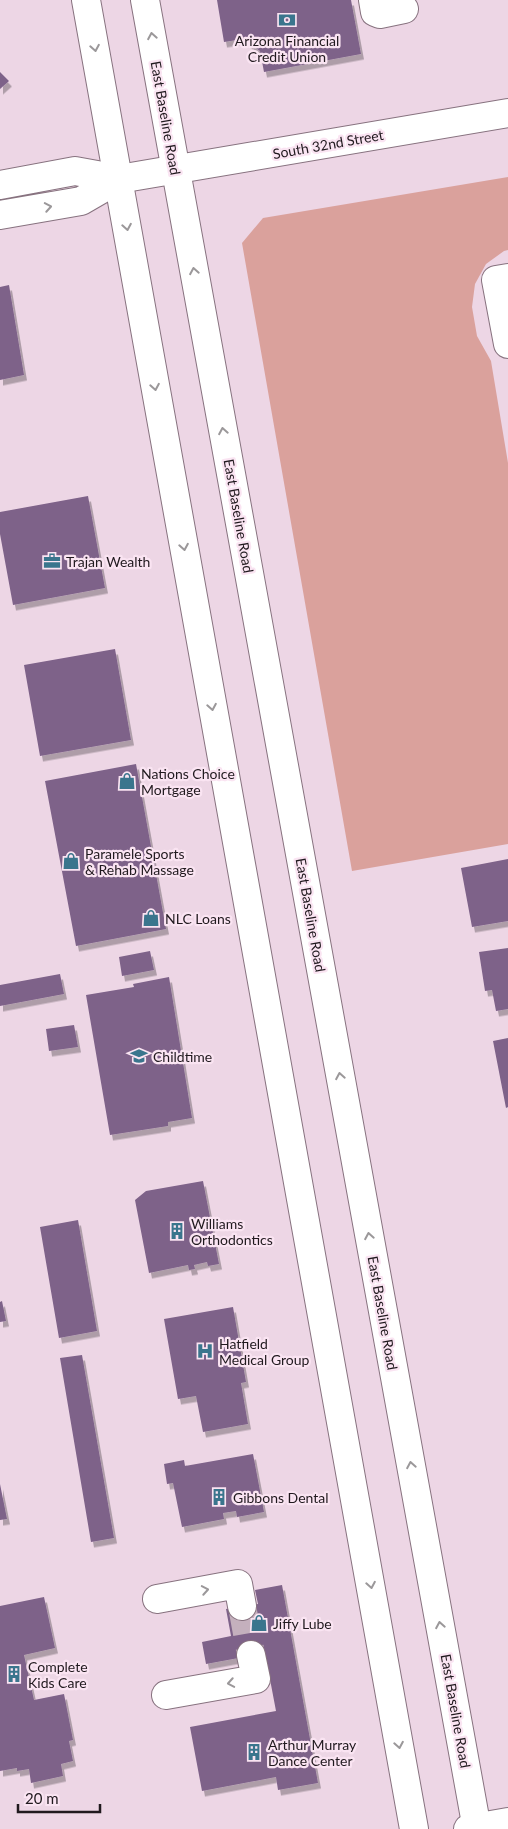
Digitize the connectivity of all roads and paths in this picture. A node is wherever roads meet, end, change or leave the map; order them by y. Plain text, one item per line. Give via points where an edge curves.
1 (86, 0) edge
2 (145, 0) edge
3 (372, 0) edge
4 (404, 9) dead end
5 (508, 113) edge
6 (176, 170) junction
7 (119, 179) junction
8 (0, 184) edge
9 (0, 215) edge
10 (502, 279) edge
11 (508, 344) edge
12 (157, 1599) dead end
13 (242, 1606) tunnel mouth
14 (252, 1655) tunnel mouth
15 (166, 1695) dead end
16 (508, 1822) edge
17 (414, 1829) edge
18 (474, 1829) edge

1 -> 7 main road
6 -> 2 main road, East Baseline Road
3 - 4 main road via 375,12 380,14
5 - 6 main road, South 32nd Street
6 - 7 main road, South 32nd Street
18 -> 6 main road, East Baseline Road
7 - 8 main road via 75,171
9 -> 7 main road via 81,201
7 -> 17 main road
10 - 11 main road
12 -> 13 main road via 238,1584
14 -> 15 main road via 256,1679
16 - 18 main road

